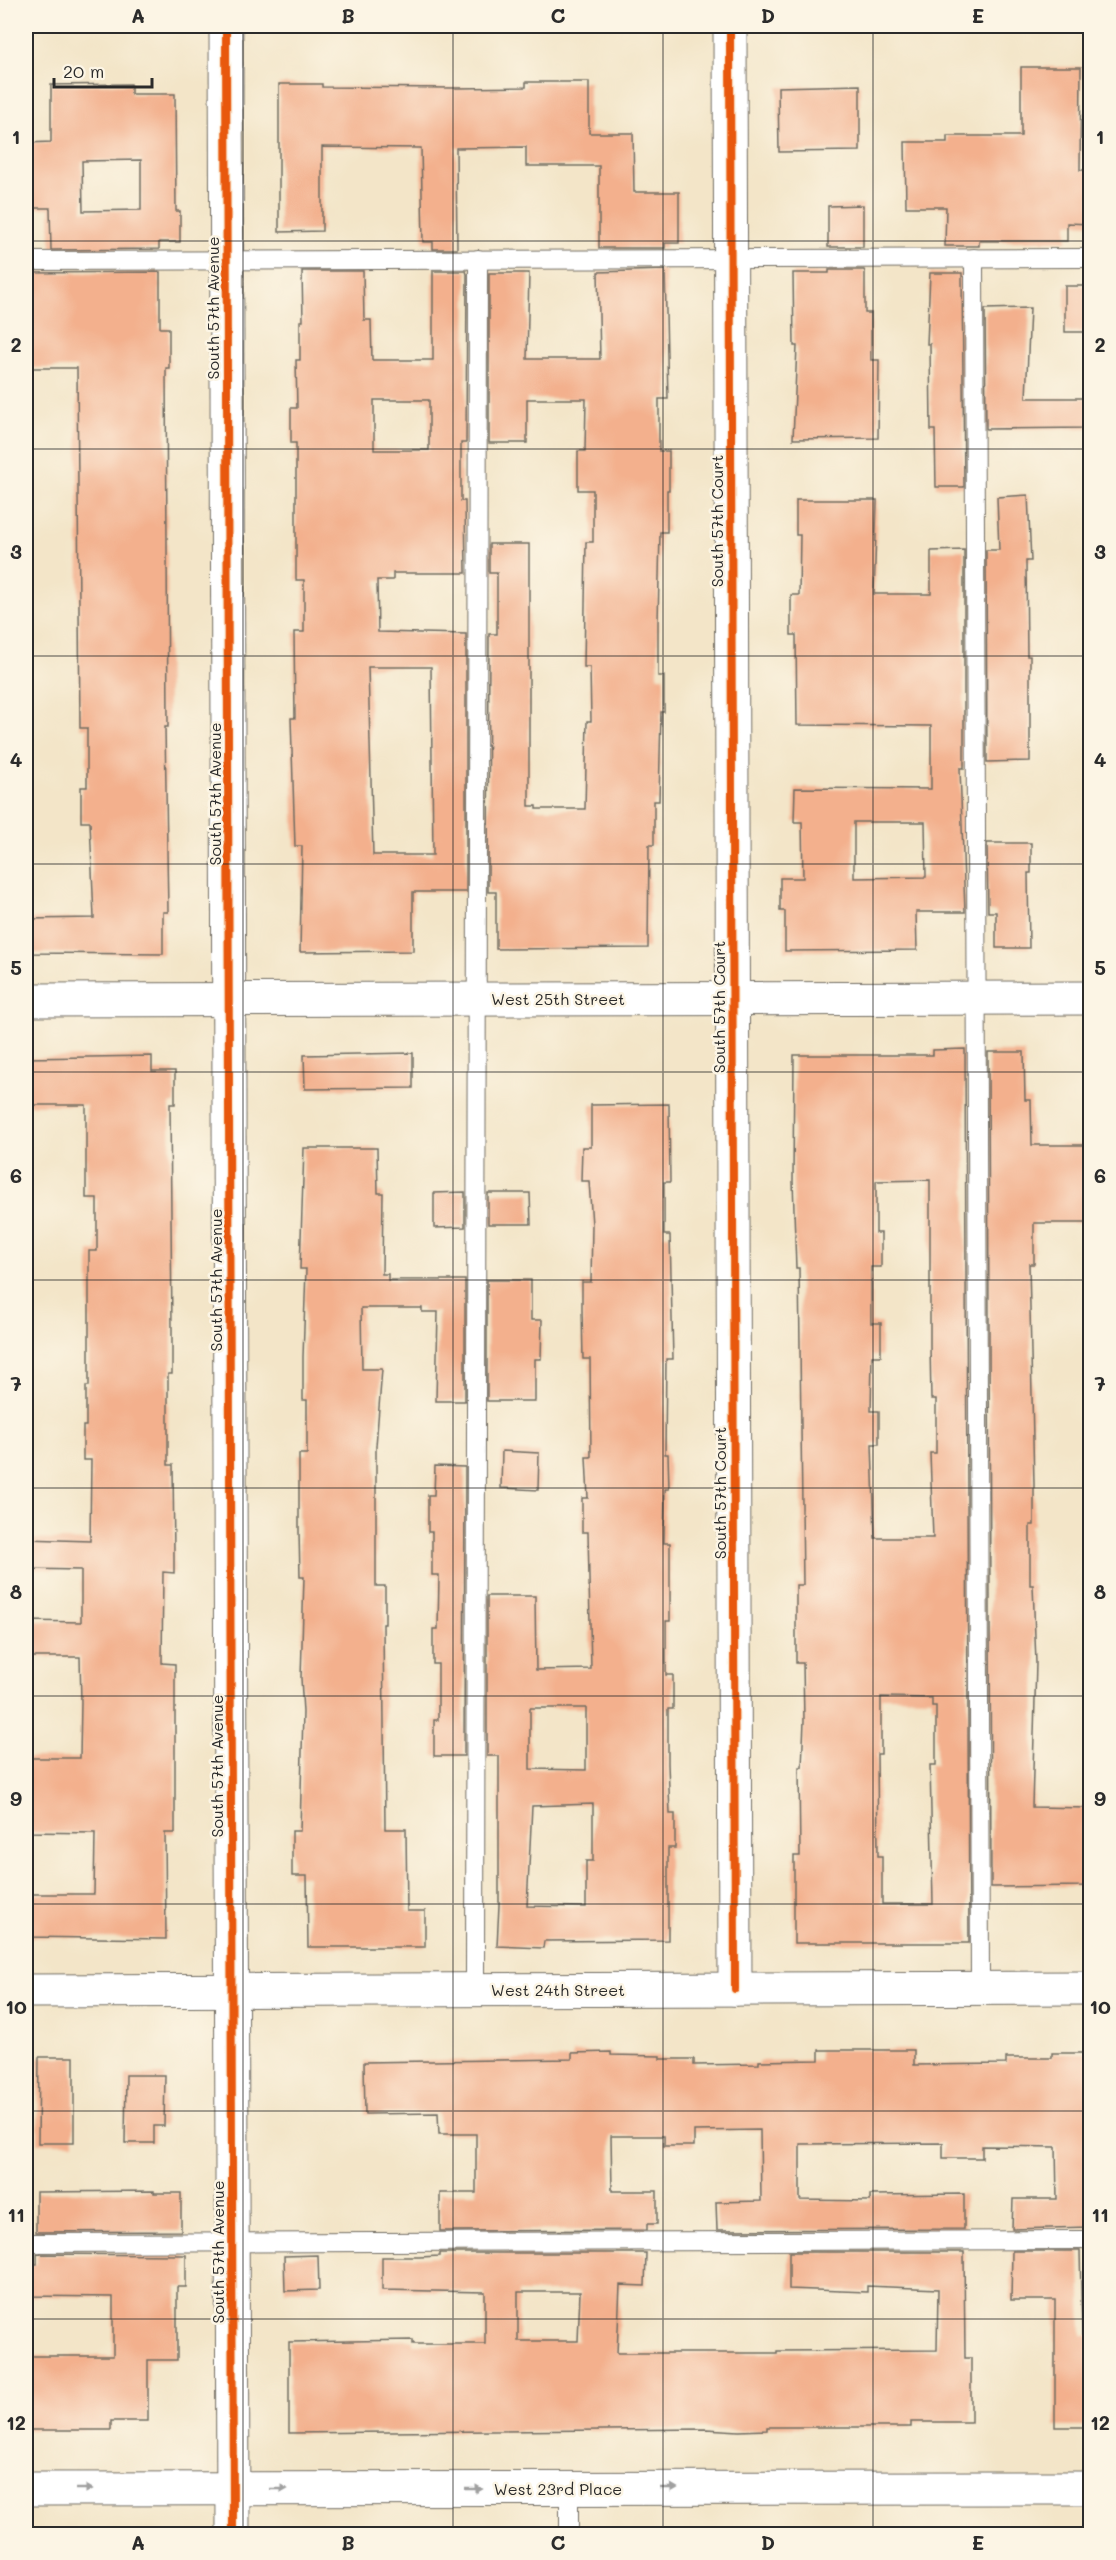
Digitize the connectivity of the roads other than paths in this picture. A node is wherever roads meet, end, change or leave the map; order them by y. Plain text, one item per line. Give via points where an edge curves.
1 (226, 26) edge
2 (730, 26) edge
3 (974, 258) junction
4 (1090, 258) edge
5 (478, 259) junction
6 (730, 259) junction
7 (227, 260) junction
8 (26, 261) edge
9 (1090, 998) edge
10 (477, 999) junction
11 (732, 999) junction
12 (977, 999) junction
13 (26, 1000) edge
14 (229, 1000) junction
15 (980, 1988) junction
16 (1090, 1988) edge
17 (735, 1989) junction
18 (475, 1990) junction
19 (26, 1991) edge
20 (231, 1991) junction
21 (1090, 2240) edge
22 (232, 2242) junction
23 (26, 2243) edge
24 (569, 2488) junction
25 (1090, 2488) edge
26 (26, 2489) edge
27 (232, 2489) junction
28 (233, 2535) edge
29 (569, 2535) edge

1 - 7 street, South 57th Avenue
2 - 6 street, South 57th Court
3 - 4 lane
3 - 6 lane
3 - 12 lane
5 - 6 lane
5 - 7 lane
5 - 10 lane
6 - 11 street, South 57th Court
7 - 8 lane
7 - 14 street, South 57th Avenue
9 - 12 street, West 25th Street
10 - 11 street, West 25th Street
10 - 14 street, West 25th Street
10 - 18 lane
11 - 12 street, West 25th Street
11 - 17 street, South 57th Court
12 - 15 lane
13 - 14 street, West 25th Street
14 - 20 street, South 57th Avenue
15 - 16 street, West 24th Street
15 - 17 street, West 24th Street
17 - 18 street, West 24th Street
18 - 20 street, West 24th Street
19 - 20 street, West 24th Street
20 - 22 street, South 57th Avenue
21 - 22 lane
22 - 23 lane
22 - 27 street, South 57th Avenue
24 -> 25 street, West 23rd Place
27 -> 24 street, West 23rd Place
24 - 29 lane
26 -> 27 street, West 23rd Place
27 - 28 street, South 57th Avenue

